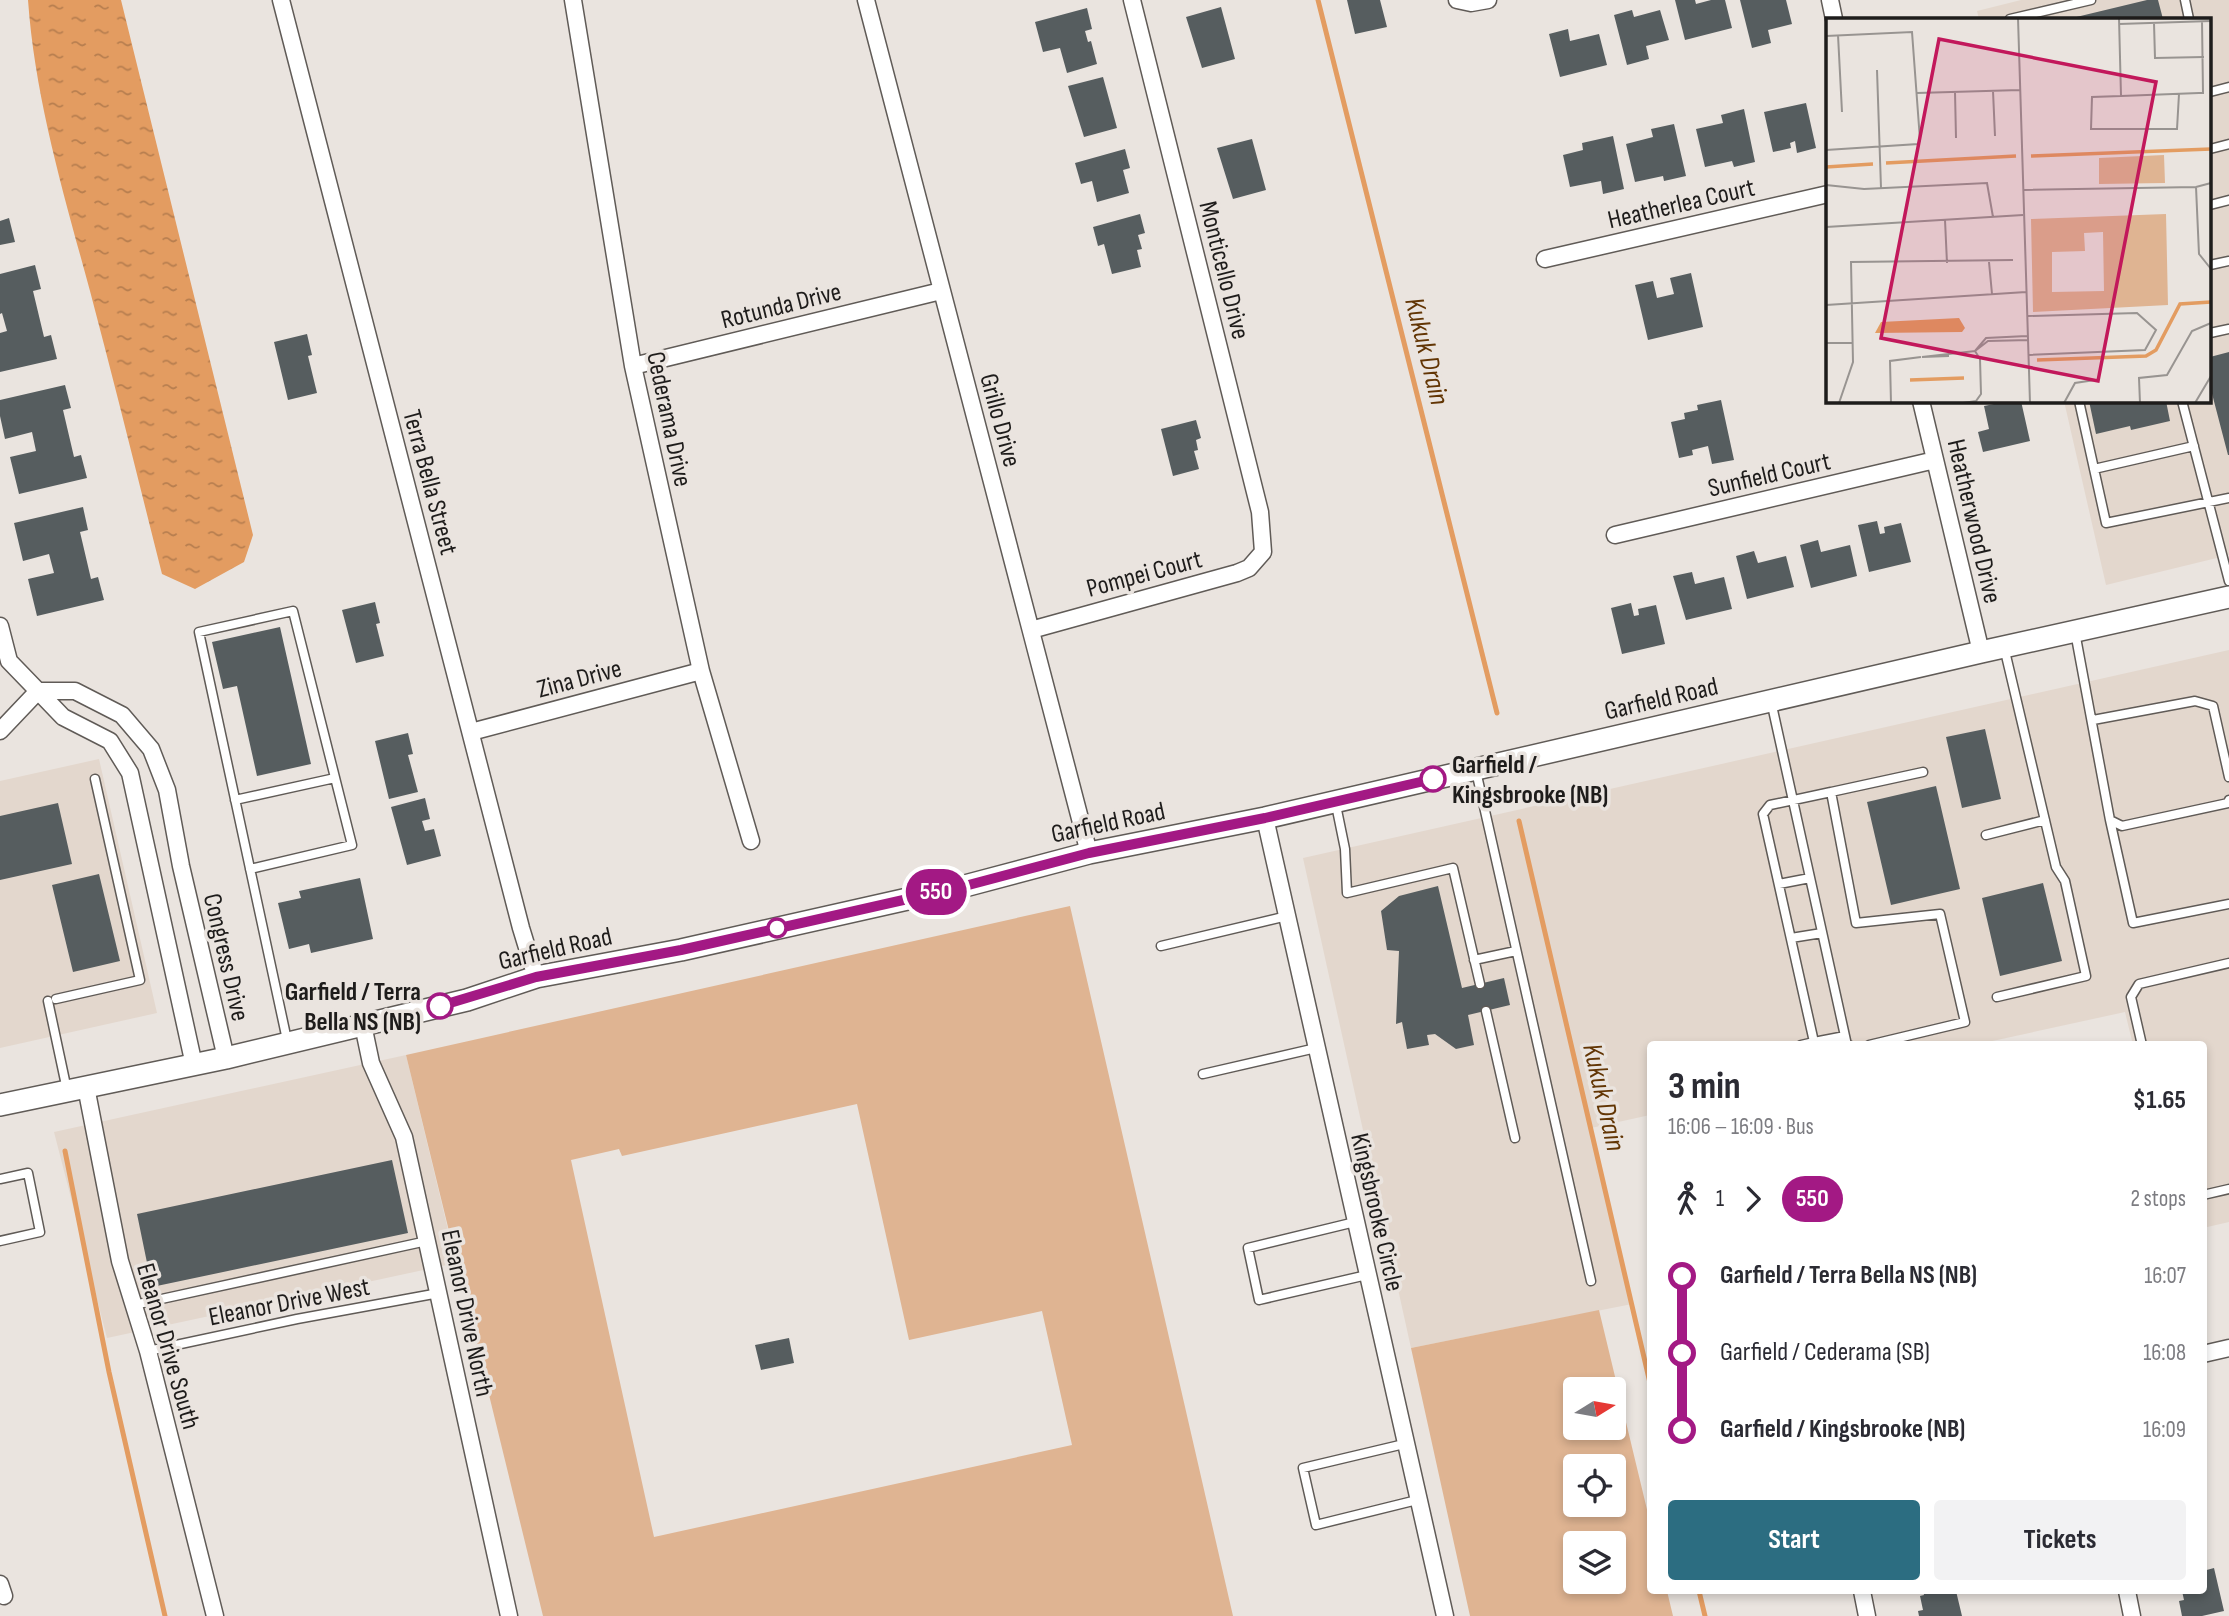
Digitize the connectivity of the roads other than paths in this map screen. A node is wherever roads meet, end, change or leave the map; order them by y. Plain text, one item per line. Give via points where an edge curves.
1 (281, 0) edge
2 (573, 0) edge
3 (866, 0) edge
4 (1132, 0) edge
5 (1457, 0) edge
6 (1488, 0) edge
7 (1830, 0) edge
8 (2091, 0) edge
9 (2185, 0) edge
10 (1834, 18) edge
11 (2014, 18) edge
12 (2189, 18) edge
13 (2229, 87) edge
14 (2212, 91) edge
15 (2229, 144) edge
16 (2212, 148) edge
17 (1826, 194) edge
18 (2229, 200) edge
19 (2212, 204) edge
20 (1545, 259) dead end
21 (941, 291) junction
22 (633, 366) junction
23 (1922, 402) edge
24 (2079, 402) edge
25 (2182, 402) edge
26 (2194, 446) junction
27 (1935, 460) junction
28 (2094, 469) junction
29 (2229, 498) edge
30 (2208, 504) junction
31 (1615, 535) dead end
32 (1263, 552) joint
33 (2229, 581) edge
34 (2229, 597) edge
35 (0, 626) edge
36 (1031, 630) junction
37 (2075, 632) junction
38 (2004, 647) junction
39 (1981, 652) junction
40 (701, 671) junction
41 (38, 691) junction
42 (1770, 701) junction
43 (2093, 720) junction
44 (0, 731) edge
45 (471, 732) junction
46 (1475, 769) junction
47 (1923, 772) dead end
48 (2229, 777) edge
49 (335, 778) junction
50 (95, 779) dead end
51 (1831, 793) junction
52 (235, 800) junction
53 (1792, 800) junction
54 (2229, 800) edge
55 (1335, 802) junction
56 (1265, 818) junction
57 (2045, 820) junction
58 (2110, 820) junction
59 (1986, 835) dead end
60 (751, 841) dead end
61 (1089, 853) junction
62 (181, 866) junction
63 (250, 869) junction
64 (152, 873) junction
65 (1810, 878) junction
66 (1779, 884) junction
67 (2229, 904) edge
68 (1287, 916) junction
69 (1822, 933) junction
70 (1791, 938) junction
71 (1161, 946) dead end
72 (1516, 951) junction
73 (1474, 960) junction
74 (2229, 963) edge
75 (536, 977) junction
76 (1480, 984) dead end
77 (1997, 998) dead end
78 (1486, 1011) dead end
79 (363, 1025) junction
80 (1814, 1041) edge
81 (1847, 1041) edge
82 (1886, 1041) edge
83 (2141, 1041) edge
84 (288, 1043) junction
85 (1316, 1048) junction
86 (226, 1058) junction
87 (194, 1065) junction
88 (1203, 1073) dead end
89 (77, 1089) junction
90 (0, 1105) edge
91 (1515, 1138) dead end
92 (0, 1179) edge
93 (2229, 1189) edge
94 (2207, 1194) edge
95 (1355, 1223) junction
96 (0, 1241) edge
97 (427, 1241) junction
98 (1367, 1275) junction
99 (1591, 1280) dead end
100 (439, 1293) junction
101 (134, 1305) junction
102 (2229, 1348) edge
103 (148, 1351) junction
104 (2207, 1353) edge
105 (1404, 1444) junction
106 (1417, 1500) junction
107 (1862, 1594) edge
108 (2128, 1594) edge
109 (215, 1616) edge
110 (509, 1616) edge
111 (1445, 1616) edge
112 (1867, 1616) edge
113 (2132, 1616) edge

1 - 45 street, Terra Bella Street
2 - 22 street, Cederama Drive
3 - 21 street, Grillo Drive
4 - 32 street, Monticello Drive via 1260,512
5 - 6 street
7 - 10 street
8 - 11 lane
9 - 12 lane
13 - 14 lane
15 - 16 lane
17 - 20 street, Heatherlea Court
18 - 19 lane
21 - 22 street, Rotunda Drive
21 - 36 street, Grillo Drive
22 - 40 street, Cederama Drive
23 - 27 street, Heatherwood Drive
24 - 28 lane
25 - 26 lane
26 - 28 lane
26 - 30 lane
27 - 31 street, Sunfield Court
27 - 39 street, Heatherwood Drive
28 - 30 lane via 2106,523
29 - 30 lane
30 - 33 lane
32 - 36 street, Pompei Court via 1249,568 1237,573
34 - 37 main road, Garfield Road
35 - 41 street, Congress Drive via 9,661
36 - 61 street, Grillo Drive
37 - 38 main road, Garfield Road
37 - 43 lane
38 - 39 main road, Garfield Road
38 - 57 lane
39 - 42 main road, Garfield Road
40 - 45 street, Zina Drive
40 - 60 street, Cederama Drive
41 - 44 street
41 - 62 street, Congress Drive via 75,691 122,715 151,749 167,790
41 - 64 street, Congress Drive via 63,717 110,741 130,773
42 - 46 main road, Garfield Road
42 - 53 lane
43 - 48 lane via 2195,701 2213,706
43 - 58 lane
45 - 75 street, Terra Bella Street
46 - 55 main road, Garfield Road
46 - 72 lane
47 - 51 lane
49 - 52 lane
49 - 52 lane via 293,611 279,614 199,632
49 - 63 lane via 352,845
50 - 89 lane via 140,980 52,1000
51 - 53 lane
51 - 82 lane via 1856,923 1940,914 1965,1022
52 - 63 lane
53 - 65 lane
53 - 66 lane via 1770,805 1763,814
54 - 58 lane via 2122,826
55 - 56 main road, Garfield Road
55 - 73 lane via 1345,849 1347,893 1453,868
56 - 61 main road, Garfield Road
56 - 68 street, Kingsbrooke Circle
57 - 59 lane
57 - 77 lane via 2056,867 2065,881 2086,976
58 - 67 lane via 2133,923
61 - 75 main road, Garfield Road via 681,950
62 - 64 street, Congress Drive
62 - 86 street, Congress Drive
63 - 84 lane
64 - 87 street, Congress Drive
65 - 66 lane
65 - 69 lane
66 - 70 lane
68 - 71 lane
68 - 85 street, Kingsbrooke Circle
69 - 70 lane
69 - 81 lane
70 - 80 lane
72 - 73 lane
72 - 99 lane
73 - 76 lane
74 - 83 lane via 2139,984 2131,998
75 - 79 main road, Garfield Road via 467,1000
78 - 91 lane
79 - 84 main road, Garfield Road
79 - 97 street, Eleanor Drive North via 371,1063 404,1137
84 - 86 main road, Garfield Road
85 - 88 lane
85 - 95 street, Kingsbrooke Circle
86 - 87 main road, Garfield Road
87 - 89 main road, Garfield Road
89 - 90 main road, Garfield Road
89 - 101 street, Eleanor Drive South
92 - 96 lane via 28,1172 40,1232
93 - 94 lane
95 - 98 street, Kingsbrooke Circle
95 - 98 lane via 1248,1248 1259,1300
97 - 100 street, Eleanor Drive North
97 - 101 lane
98 - 105 street, Kingsbrooke Circle
100 - 103 lane, Eleanor Drive West
100 - 110 street, Eleanor Drive North
101 - 103 street, Eleanor Drive South
102 - 104 street
103 - 109 street, Eleanor Drive South
105 - 106 street, Kingsbrooke Circle
105 - 106 lane via 1303,1468 1316,1525
106 - 111 street, Kingsbrooke Circle
107 - 112 street
108 - 113 street

